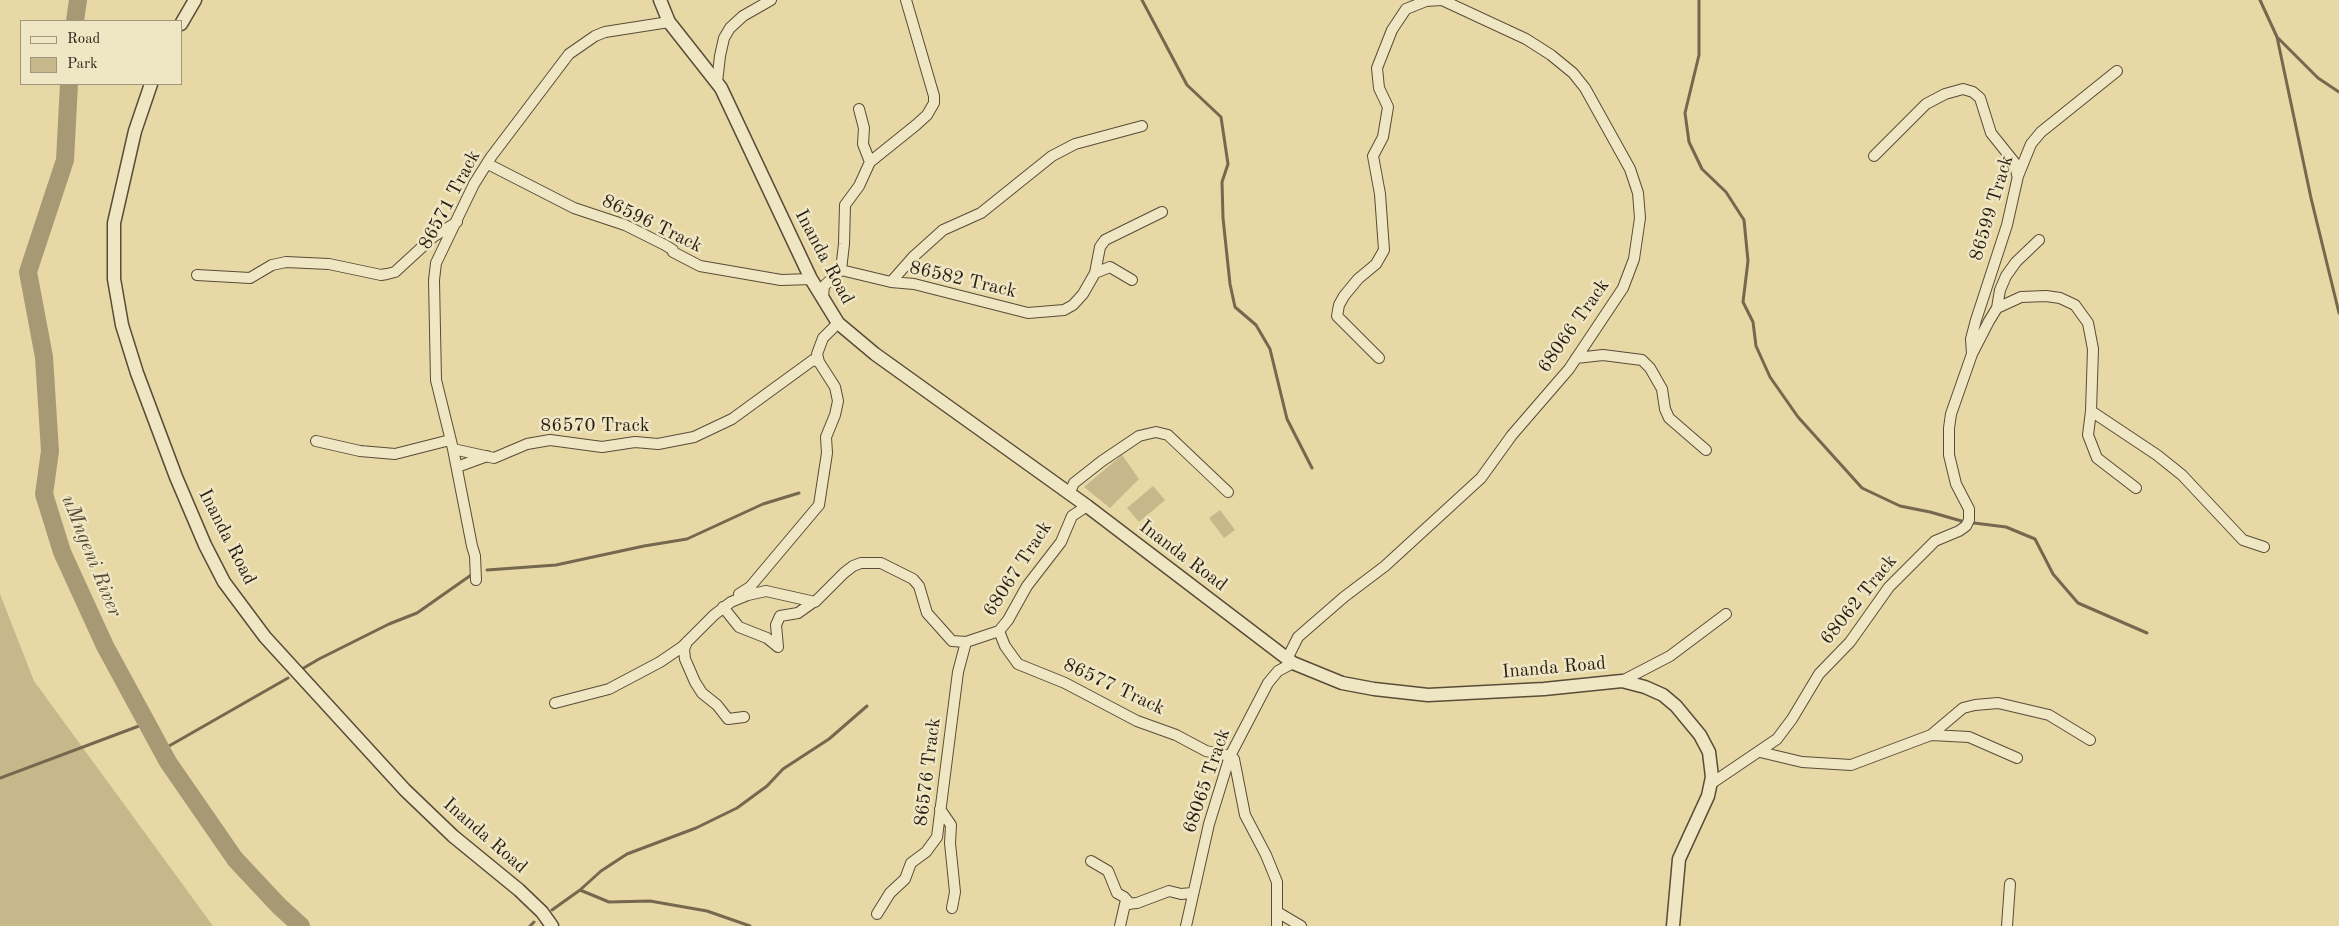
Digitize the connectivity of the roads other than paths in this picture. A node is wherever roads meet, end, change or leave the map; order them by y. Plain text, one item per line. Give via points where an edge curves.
1 (195, 0) edge
2 (660, 0) edge
3 (771, 0) edge
4 (906, 0) edge
5 (1442, 0) edge
6 (182, 22) edge
7 (669, 22) junction
8 (2117, 71) dead end
9 (152, 85) edge
10 (721, 88) junction
11 (859, 109) dead end
12 (1142, 126) dead end
13 (1874, 156) dead end
14 (870, 162) junction
15 (488, 164) junction
16 (2018, 176) junction
17 (1162, 212) dead end
18 (457, 222) junction
19 (2039, 240) dead end
20 (841, 270) junction
21 (1094, 273) junction
22 (197, 275) dead end
23 (811, 279) junction
24 (1132, 280) dead end
25 (891, 282) junction
26 (822, 297) junction
27 (1997, 308) junction
28 (838, 322) junction
29 (1972, 354) junction
30 (1379, 358) dead end
31 (1576, 358) junction
32 (820, 362) junction
33 (2091, 411) junction
34 (316, 441) dead end
35 (452, 445) junction
36 (1706, 450) dead end
37 (487, 456) junction
38 (457, 467) junction
39 (2136, 488) dead end
40 (1228, 492) dead end
41 (1069, 494) junction
42 (1087, 506) junction
43 (2264, 547) dead end
44 (476, 580) dead end
45 (812, 603) junction
46 (727, 605) junction
47 (1726, 614) dead end
48 (999, 631) junction
49 (687, 642) junction
50 (966, 642) junction
51 (1290, 661) junction
52 (1622, 681) junction
53 (555, 703) dead end
54 (744, 717) dead end
55 (1931, 735) junction
56 (2090, 740) dead end
57 (1760, 752) junction
58 (1230, 756) junction
59 (2018, 758) dead end
60 (1712, 784) junction
61 (940, 809) junction
62 (1091, 861) dead end
63 (2010, 884) dead end
64 (1192, 893) junction
65 (1130, 904) junction
66 (952, 908) dead end
67 (1278, 913) junction
68 (877, 914) dead end
69 (552, 926) edge
70 (1120, 926) edge
71 (1186, 926) edge
72 (1277, 926) edge
73 (1301, 926) edge
74 (1673, 926) edge
75 (2007, 926) edge

1 - 6 street
2 - 7 street, Inanda Road
3 - 10 street via 737,21 724,38 717,82
4 - 14 street via 934,103 922,120
5 - 30 street via 1426,1 1406,9 1392,30 1378,68 1378,82 1388,112 1383,138 1373,158 1380,194 1384,250 1376,264 1358,279 1339,305 1338,316
5 - 31 street, 68066 Track via 1526,39 1569,69 1585,88 1630,169 1638,194 1640,218 1634,259 1623,288
7 - 10 street, Inanda Road
7 - 15 street, 86571 Track via 605,32 580,45 556,69
8 - 16 street, 86599 Track via 2041,132 2031,144
9 - 69 street, Inanda Road via 135,131 114,223 114,279 122,325 137,373 205,545 224,582 265,637 405,790 453,836 531,901
10 - 23 street, Inanda Road
11 - 14 street
12 - 25 street via 1062,151 981,214 943,230 912,257
13 - 16 street via 1926,104 1944,94 1964,89 1980,98 1991,133 2015,163
14 - 20 street via 845,206
15 - 18 street, 86571 Track via 474,184
15 - 23 street, 86596 Track via 574,208 631,228 700,266 781,280
16 - 29 street, 86599 Track via 2007,225 1971,339
17 - 21 street, 86582 Track via 1105,240 1100,247
18 - 22 street via 433,237 394,272 387,274 329,264 286,262 272,265 250,278
18 - 35 street, 86571 Track via 436,263 434,280 436,380
19 - 27 street, 68062 Track via 2006,276
20 - 25 street, 86582 Track
20 - 26 street via 824,286
21 - 24 street via 1110,267
21 - 25 street, 86582 Track via 1083,294 1069,308 1028,313 914,284
23 - 26 street, Inanda Road
26 - 28 street, Inanda Road
27 - 29 street, 68062 Track
27 - 33 street via 2021,297 2032,296 2060,298 2075,305 2088,323 2093,349
28 - 32 street via 823,338 817,354
28 - 41 street, Inanda Road via 875,354
29 - 57 street, 68062 Track via 1952,414 1948,443 1952,473 1969,509 1968,523 1962,530 1935,541 1888,587 1850,642 1816,678 1785,730
31 - 36 street via 1603,355 1642,360 1662,389 1669,418
31 - 51 street, 68066 Track via 1481,478 1385,566 1298,637
32 - 37 street, 86570 Track via 812,360 732,420 694,436 658,444 635,442 602,447 550,440 527,444 498,457
32 - 46 street via 835,387 838,401 826,438 827,454 817,510 750,587
33 - 39 street via 2088,434 2097,458
33 - 43 street via 2158,455 2182,475 2243,540
34 - 35 street, 86570 Track via 360,451 395,454
35 - 37 street, 86570 Track
35 - 38 street, 86571 Track
37 - 38 street
38 - 44 street, 86571 Track via 477,564
40 - 41 street via 1168,435 1160,432 1145,434 1124,446 1074,483
41 - 42 street, Inanda Road
42 - 48 street, 68067 Track via 1072,516 1061,542 1027,586
42 - 51 street, Inanda Road
45 - 46 street via 766,591
45 - 46 street via 798,613 780,616 776,625 778,647 767,638 739,627
45 - 50 street via 853,566 881,563 913,579 933,622 950,640
46 - 49 street
47 - 52 street via 1670,656
48 - 50 street, 68067 Track
48 - 58 street, 86577 Track via 1018,664 1040,671 1117,712 1176,735 1206,751
49 - 53 street via 660,662 609,689
49 - 54 street via 685,659 702,693 728,719
50 - 61 street, 86576 Track via 958,672
51 - 52 street, Inanda Road via 1350,685 1428,695
51 - 58 street, 68065 Track via 1268,683
52 - 60 street, Inanda Road via 1663,695 1687,718 1709,752
55 - 56 street via 1963,708 1998,703 2049,715
55 - 57 street via 1851,765 1802,762
55 - 59 street via 1969,737
57 - 60 street, 68062 Track
58 - 64 street, 68065 Track
58 - 67 street via 1236,762 1245,815 1277,882
60 - 74 street, Inanda Road via 1679,859
61 - 66 street via 950,825 955,892
61 - 68 street, 86576 Track via 938,837 911,863
62 - 65 street via 1108,871 1115,891
63 - 75 street
64 - 65 street via 1169,891
64 - 71 street, 68065 Track
65 - 70 street via 1125,904
67 - 72 street
67 - 73 street

